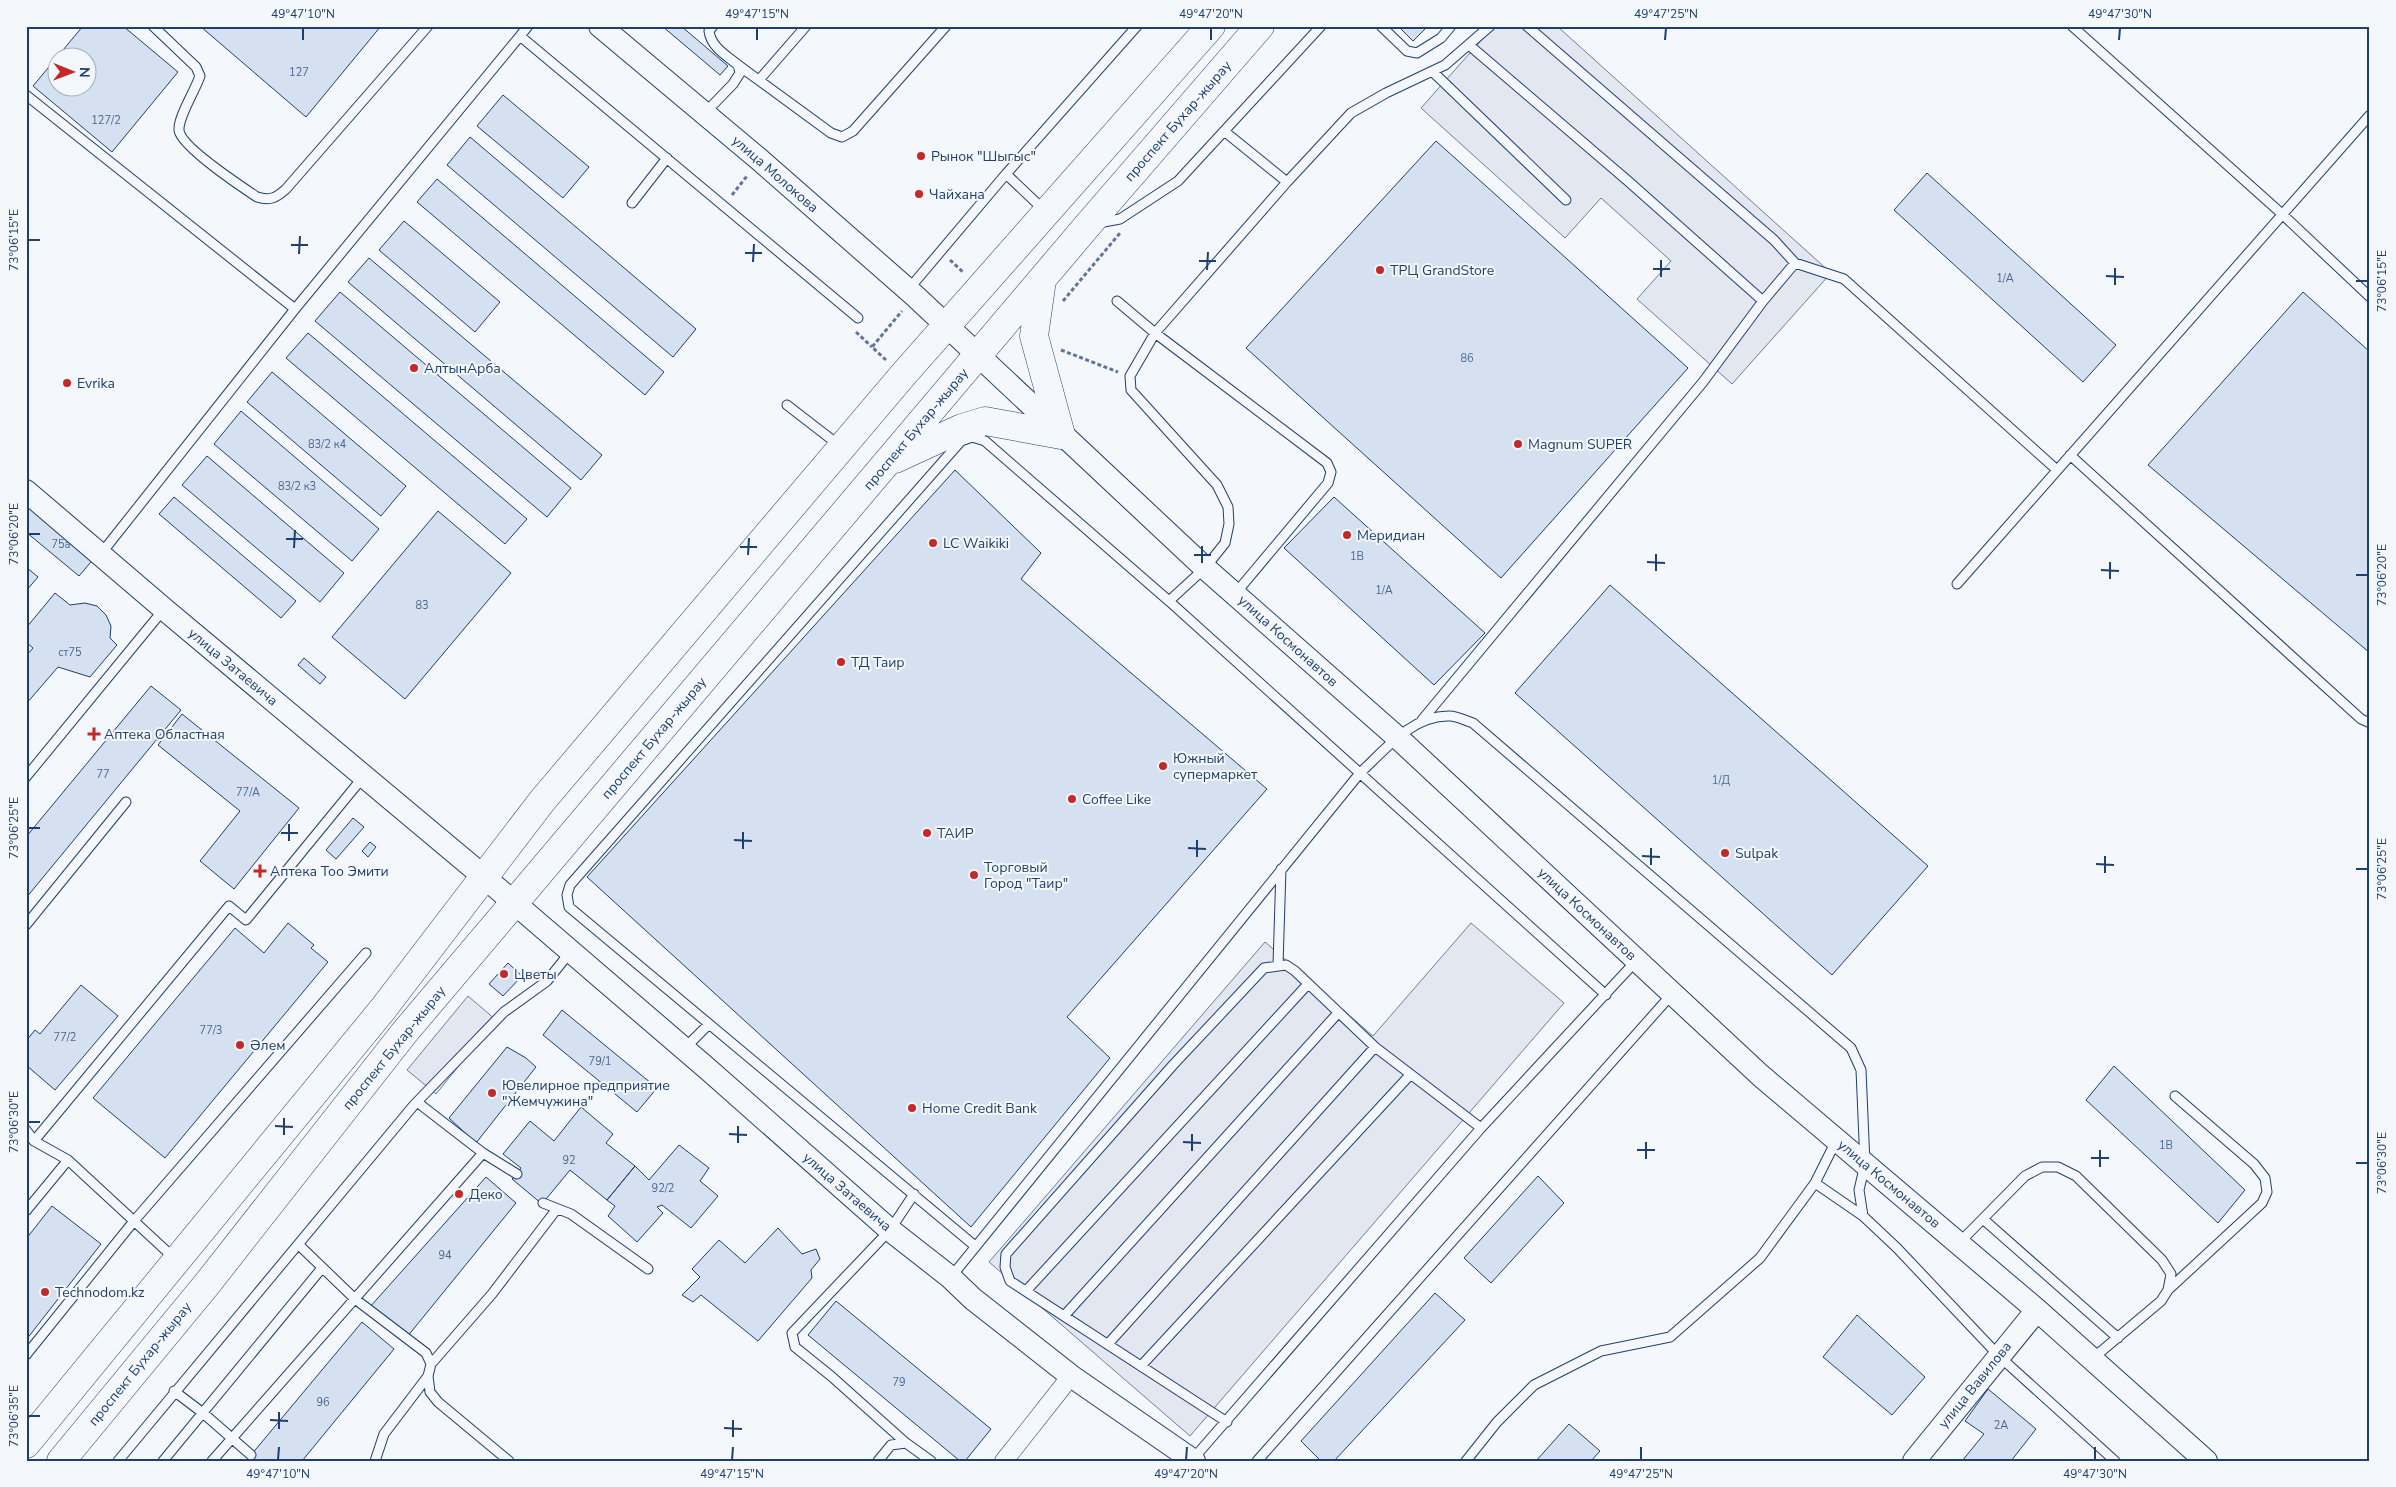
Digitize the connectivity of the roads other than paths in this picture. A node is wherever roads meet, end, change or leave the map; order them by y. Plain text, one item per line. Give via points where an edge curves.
1 (152, 26) edge
2 (428, 26) edge
3 (528, 26) edge
4 (600, 26) edge
5 (712, 26) edge
6 (806, 26) edge
7 (946, 26) edge
8 (1137, 26) edge
9 (1211, 26) edge
10 (1260, 26) edge
11 (1321, 26) edge
12 (1381, 26) edge
13 (1451, 26) edge
14 (1490, 26) edge
15 (1527, 26) edge
16 (2072, 26) edge
17 (520, 36) junction
18 (1470, 45) junction
19 (738, 64) junction
20 (1433, 72) junction
21 (759, 80) junction
22 (26, 95) edge
23 (704, 114) junction
24 (2370, 115) edge
25 (1224, 131) junction
26 (666, 158) junction
27 (1006, 174) junction
28 (1287, 182) junction
29 (1566, 200) dead end
30 (632, 203) dead end
31 (1047, 213) junction
32 (2282, 214) junction
33 (1087, 226) junction
34 (1795, 263) junction
35 (1042, 280) junction
36 (908, 290) junction
37 (2370, 297) edge
38 (1117, 301) dead end
39 (1763, 301) junction
40 (295, 309) junction
41 (858, 318) dead end
42 (947, 326) junction
43 (1155, 333) junction
44 (979, 356) junction
45 (788, 405) dead end
46 (1061, 435) junction
47 (842, 448) junction
48 (2070, 455) junction
49 (889, 461) junction
50 (2057, 470) junction
51 (26, 491) edge
52 (100, 555) junction
53 (1205, 568) junction
54 (1957, 584) dead end
55 (1235, 594) junction
56 (1170, 601) junction
57 (164, 609) junction
58 (1422, 720) junction
59 (2370, 723) edge
60 (1398, 738) junction
61 (1360, 773) junction
62 (364, 776) junction
63 (26, 777) edge
64 (126, 802) dead end
65 (1281, 868) junction
66 (483, 876) junction
67 (514, 903) junction
68 (26, 925) edge
69 (571, 951) junction
70 (366, 953) dead end
71 (1637, 961) junction
72 (1278, 965) junction
73 (1308, 984) junction
74 (1672, 994) junction
75 (1606, 995) junction
76 (1338, 1013) junction
77 (709, 1024) junction
78 (1375, 1047) junction
79 (685, 1049) junction
80 (1410, 1075) junction
81 (2175, 1096) dead end
82 (417, 1102) junction
83 (1481, 1128) junction
84 (26, 1130) edge
85 (34, 1140) junction
86 (1837, 1140) junction
87 (484, 1153) junction
88 (68, 1160) junction
89 (1866, 1164) junction
90 (517, 1174) dead end
91 (1815, 1184) junction
92 (914, 1194) junction
93 (543, 1203) dead end
94 (556, 1210) junction
95 (26, 1211) edge
96 (1863, 1216) junction
97 (1983, 1219) junction
98 (134, 1221) junction
99 (890, 1230) junction
100 (1958, 1244) junction
101 (299, 1246) junction
102 (975, 1246) junction
103 (177, 1261) junction
104 (322, 1268) junction
105 (648, 1269) dead end
106 (950, 1277) junction
107 (2168, 1290) junction
108 (1026, 1291) junction
109 (355, 1299) junction
110 (2037, 1310) junction
111 (1064, 1316) junction
112 (2118, 1338) junction
113 (1108, 1344) junction
114 (26, 1355) edge
115 (2000, 1357) junction
116 (2092, 1359) junction
117 (431, 1364) junction
118 (1141, 1366) junction
119 (428, 1376) junction
120 (1071, 1376) junction
121 (174, 1391) junction
122 (203, 1413) junction
123 (1227, 1422) junction
124 (231, 1438) junction
125 (906, 1443) junction
126 (26, 1444) edge
127 (251, 1455) dead end
128 (1194, 1460) edge
129 (61, 1461) edge
130 (118, 1461) edge
131 (163, 1461) edge
132 (212, 1461) edge
133 (375, 1461) edge
134 (509, 1461) edge
135 (878, 1461) edge
136 (931, 1461) edge
137 (1004, 1461) edge
138 (1257, 1461) edge
139 (1466, 1461) edge
140 (1914, 1461) edge
141 (2115, 1461) edge
142 (2206, 1461) edge

1 - 2 lane via 196,67 200,76 181,120 179,131 183,140 257,198 267,200 286,189
3 - 17 lane
4 - 23 street, улица Молокова
5 - 19 lane via 710,38 716,47
6 - 21 lane
7 - 21 lane via 853,132 842,137 831,133
8 - 27 lane
9 - 31 main road
10 - 33 main road, проспект Бухар-жырау
11 - 25 lane
12 - 13 lane via 1407,51 1417,53 1442,38
14 - 18 lane
15 - 34 lane via 1774,240
16 - 32 lane
17 - 26 lane
17 - 40 lane
18 - 20 lane
18 - 39 lane
19 - 21 lane
19 - 23 lane via 740,73 733,84
20 - 28 lane via 1351,113
20 - 29 lane
22 - 40 lane
23 - 36 street, улица Молокова
24 - 32 lane
25 - 28 lane
25 - 33 lane via 1178,181 1120,219
26 - 30 lane
26 - 41 lane
27 - 31 lane
27 - 36 lane
28 - 43 lane
31 - 42 main road
32 - 37 lane
32 - 48 lane
33 - 35 main road, проспект Бухар-жырау
34 - 39 lane
34 - 50 lane via 1844,279
35 - 44 main road, проспект Бухар-жырау
35 - 46 main road via 1034,336
36 - 42 street, улица Молокова
38 - 43 lane
39 - 58 lane via 1703,382
40 - 52 lane
42 - 44 street, улица Молокова
42 - 47 main road
43 - 53 lane via 1130,376 1131,390 1217,485 1228,507 1225,543
43 - 55 lane via 1327,463 1331,472 1328,483
44 - 46 street, улица Космонавтов
44 - 49 main road, проспект Бухар-жырау
45 - 47 lane
46 - 49 main road via 985,421
46 - 53 street, улица Космонавтов
47 - 66 main road via 548,794
48 - 50 lane
48 - 59 lane via 2361,719
49 - 67 main road, проспект Бухар-жырау
50 - 54 lane
51 - 52 street, улица Затаевича
52 - 57 street, улица Затаевича
53 - 55 street, улица Космонавтов
53 - 56 lane
55 - 60 street, улица Космонавтов
56 - 61 lane
56 - 77 lane via 985,441 972,437 961,441 570,885 567,896 570,907
57 - 62 street, улица Затаевича
57 - 63 lane
58 - 60 lane
58 - 89 lane via 1449,715 1473,723 1852,1048 1861,1070
60 - 61 lane
60 - 71 street, улица Космонавтов
61 - 65 lane
61 - 75 lane
62 - 66 street, улица Затаевича
62 - 85 lane via 246,920 230,906
64 - 68 lane
65 - 72 lane
65 - 102 lane
66 - 67 street, улица Затаевича
66 - 103 main road via 383,1009
67 - 69 street, улица Затаевича
67 - 129 main road, проспект Бухар-жырау via 404,1033 213,1276
69 - 79 street, улица Затаевича
69 - 82 lane via 547,981 504,1012
70 - 98 lane
71 - 74 street, улица Космонавтов
71 - 75 lane
72 - 73 lane via 1286,965
72 - 108 lane via 1264,968 1228,1005 1006,1254 1005,1267 1010,1280
73 - 76 lane
73 - 108 lane
74 - 86 street, улица Космонавтов
74 - 138 lane
75 - 83 lane
76 - 78 lane
76 - 111 lane
77 - 79 lane
77 - 92 lane
78 - 80 lane
78 - 113 lane
79 - 99 street, улица Затаевича
80 - 83 lane
80 - 118 lane
81 - 107 lane via 2254,1164 2265,1178 2267,1192 2262,1203
82 - 87 lane
82 - 101 lane
83 - 123 lane
84 - 85 lane
85 - 88 lane
86 - 89 street, улица Космонавтов
86 - 91 lane
87 - 90 lane
87 - 109 lane
88 - 95 lane
88 - 98 lane
89 - 96 lane via 1859,1190
89 - 100 street, улица Космонавтов
91 - 96 lane
91 - 139 lane via 1760,1258 1670,1337 1601,1351 1534,1385 1497,1422
92 - 99 lane
92 - 102 lane
93 - 94 lane
94 - 105 lane via 571,1214
94 - 117 lane via 492,1294
96 - 115 lane
97 - 100 lane
97 - 107 lane via 2025,1176 2042,1167 2058,1166 2076,1176 2162,1260 2171,1274
97 - 112 lane
98 - 103 lane
98 - 114 lane
99 - 106 street, улица Затаевича
99 - 125 lane via 792,1333 794,1347
100 - 110 street, улица Космонавтов
101 - 104 lane
101 - 121 lane
102 - 106 lane
103 - 126 main road
104 - 109 lane
104 - 122 lane
106 - 120 street, улица Затаевича
107 - 112 lane
108 - 111 lane
109 - 117 lane via 426,1353
109 - 124 lane
110 - 115 street, улица Вавилова
110 - 116 street, улица Космонавтов
111 - 113 lane
112 - 116 lane
113 - 118 lane
115 - 140 street, улица Вавилова
115 - 141 lane
116 - 142 street, улица Космонавтов
117 - 119 lane
118 - 123 lane
119 - 133 lane via 384,1434
119 - 134 lane via 430,1392 438,1402
120 - 128 street, улица Затаевича
120 - 137 street
121 - 122 lane
121 - 130 lane
122 - 124 lane
122 - 131 lane
123 - 128 lane
124 - 127 lane
124 - 132 lane
125 - 135 lane via 891,1445
125 - 136 lane

